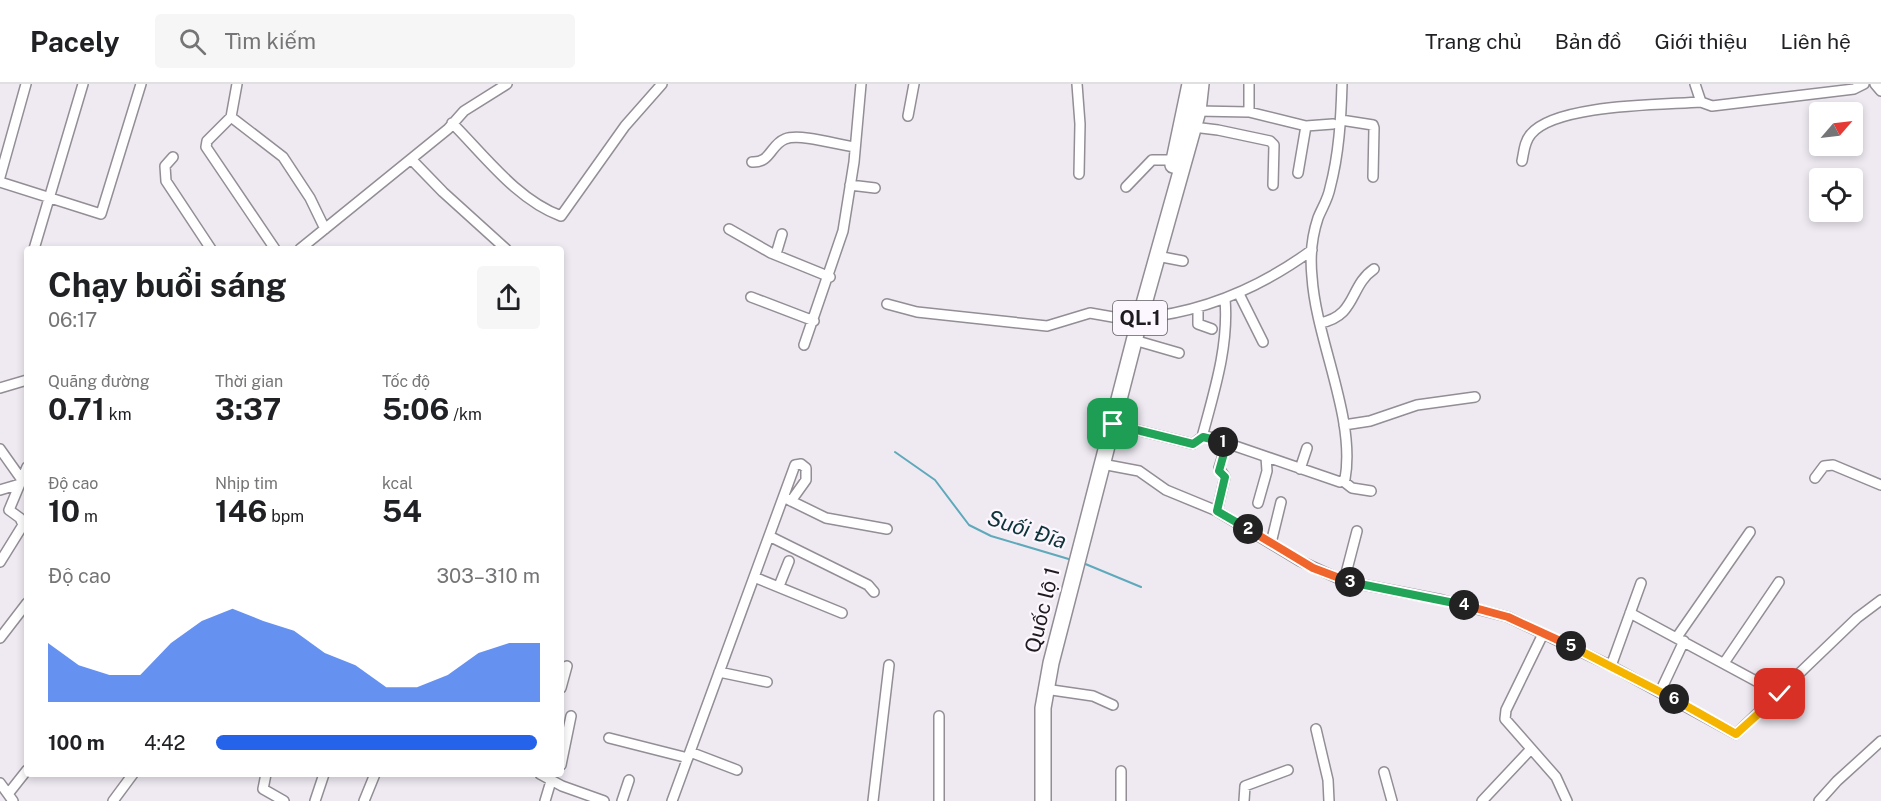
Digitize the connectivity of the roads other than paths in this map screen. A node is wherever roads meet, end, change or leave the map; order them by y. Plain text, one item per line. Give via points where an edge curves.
1 (26, 84) edge
2 (83, 84) edge
3 (141, 84) edge
4 (237, 84) edge
5 (507, 84) edge
6 (662, 84) edge
7 (861, 84) edge
8 (914, 84) edge
9 (1077, 84) edge
10 (1190, 84) edge
11 (1201, 84) edge
12 (1249, 84) edge
13 (1342, 84) edge
14 (1695, 84) edge
15 (1864, 84) edge
16 (1875, 84) edge
17 (1881, 91) edge
18 (1701, 102) junction
19 (1198, 111) junction
20 (1249, 112) junction
21 (908, 116) dead end
22 (231, 117) junction
23 (1337, 122) junction
24 (453, 123) junction
25 (1306, 126) junction
26 (1193, 128) junction
27 (855, 147) junction
28 (173, 157) dead end
29 (411, 159) junction
30 (1174, 160) junction
31 (1522, 161) dead end
32 (752, 162) dead end
33 (1298, 173) dead end
34 (1079, 174) dead end
35 (0, 177) edge
36 (1373, 177) dead end
37 (0, 182) edge
38 (850, 185) junction
39 (1273, 185) dead end
40 (1126, 187) dead end
41 (875, 188) dead end
42 (50, 198) junction
43 (325, 229) junction
44 (729, 229) dead end
45 (782, 234) dead end
46 (35, 246) edge
47 (209, 246) edge
48 (272, 246) edge
49 (304, 246) edge
50 (503, 246) edge
51 (1312, 250) junction
52 (776, 254) junction
53 (1157, 256) junction
54 (1183, 261) dead end
55 (1374, 269) dead end
56 (830, 277) junction
57 (1239, 294) junction
58 (751, 297) dead end
59 (1225, 299) junction
60 (887, 304) dead end
61 (1198, 308) junction
62 (1135, 319) junction
63 (814, 321) junction
64 (1320, 323) junction
65 (1212, 329) dead end
66 (1134, 340) junction
67 (1263, 342) dead end
68 (804, 345) dead end
69 (1179, 353) dead end
70 (24, 381) edge
71 (0, 388) edge
72 (1475, 397) dead end
73 (1113, 424) junction
74 (1344, 425) junction
75 (1203, 437) junction
76 (1227, 443) junction
77 (1307, 448) dead end
78 (0, 449) edge
79 (1266, 457) junction
80 (1102, 464) junction
81 (1300, 469) junction
82 (24, 475) edge
83 (1815, 478) dead end
84 (1343, 481) junction
85 (1881, 485) edge
86 (0, 490) edge
87 (1371, 491) dead end
88 (1281, 502) dead end
89 (1258, 503) dead end
90 (1217, 511) junction
91 (24, 525) edge
92 (24, 528) edge
93 (887, 530) dead end
94 (1357, 531) dead end
95 (1750, 532) dead end
96 (769, 536) junction
97 (1270, 543) junction
98 (1074, 551) junction
99 (789, 561) dead end
100 (0, 562) edge
101 (1070, 568) junction
102 (754, 578) junction
103 (1344, 581) junction
104 (1779, 582) dead end
105 (1641, 584) dead end
106 (779, 586) junction
107 (874, 592) dead end
108 (1881, 600) edge
109 (24, 607) edge
110 (842, 613) dead end
111 (1630, 613) junction
112 (1544, 634) junction
113 (0, 638) edge
114 (1681, 639) junction
115 (1724, 663) junction
116 (889, 665) dead end
117 (567, 666) dead end
118 (1611, 666) junction
119 (719, 672) junction
120 (564, 677) edge
121 (767, 682) dead end
122 (1046, 689) junction
123 (1660, 692) junction
124 (1780, 694) junction
125 (1113, 705) dead end
126 (571, 716) dead end
127 (939, 716) dead end
128 (565, 726) edge
129 (1316, 729) dead end
130 (609, 738) dead end
131 (1881, 741) edge
132 (1531, 749) junction
133 (689, 755) junction
134 (737, 770) dead end
135 (1288, 770) dead end
136 (1121, 771) dead end
137 (1384, 772) dead end
138 (24, 775) edge
139 (131, 777) edge
140 (265, 777) edge
141 (323, 777) edge
142 (374, 777) edge
143 (554, 779) edge
144 (629, 780) dead end
145 (0, 783) edge
146 (11, 798) edge
147 (113, 801) edge
148 (283, 801) edge
149 (315, 801) edge
150 (364, 801) edge
151 (545, 801) edge
152 (604, 801) edge
153 (622, 801) edge
154 (672, 801) edge
155 (873, 801) edge
156 (939, 801) edge
157 (1034, 801) edge
158 (1043, 801) edge
159 (1121, 801) edge
160 (1244, 801) edge
161 (1329, 801) edge
162 (1392, 801) edge
163 (1482, 801) edge
164 (1567, 801) edge
165 (1819, 801) edge

1 - 35 street
2 - 42 street
3 - 42 street via 101,214
4 - 22 street
5 - 24 street
6 - 24 street via 625,126 561,216 513,184
7 - 27 street
8 - 21 street
9 - 34 street
10 - 30 highway, Quốc lộ 1 / QL.1
11 - 19 highway, Quốc lộ 1 / QL.1
12 - 20 street
13 - 23 street
14 - 18 street
15 - 18 street via 1854,89 1712,106
16 - 17 street
18 - 31 street via 1582,112 1551,119 1530,134
19 - 20 street
19 - 26 highway, Quốc lộ 1 / QL.1
20 - 25 street
22 - 43 street via 283,157
22 - 48 street via 207,141 206,147
23 - 25 street
23 - 36 street via 1373,125
23 - 51 street via 1330,189 1318,216
24 - 29 street
25 - 33 street
26 - 39 street via 1270,141 1274,145
26 - 53 highway, Quốc lộ 1 / QL.1
27 - 32 street via 792,138 782,141 767,159
27 - 38 street
28 - 47 street via 165,166 166,181
29 - 43 street
29 - 50 street
30 - 40 street via 1152,160
30 - 62 highway, Quốc lộ 1 / QL.1
37 - 42 street
38 - 41 street
38 - 56 street
42 - 46 street
43 - 49 street
44 - 52 street
45 - 52 street
51 - 57 street via 1280,274
51 - 64 street via 1311,277
52 - 56 street
53 - 54 street
53 - 62 highway, Quốc lộ 1 / QL.1
55 - 64 street via 1366,274 1340,316
56 - 63 street
57 - 59 street
57 - 67 street
58 - 63 street
59 - 61 street
59 - 75 street via 1222,356
60 - 62 street via 917,312 1047,326 1090,313
61 - 62 street
61 - 65 street via 1197,322
62 - 66 highway, Quốc lộ 1 / QL.1
62 - 98 highway, Quốc lộ 1 / QL.1
63 - 68 street
64 - 74 street
66 - 69 street
66 - 73 highway, Quốc lộ 1 / QL.1
70 - 71 street
72 - 74 street via 1417,405 1370,421
73 - 75 street via 1193,444
73 - 80 highway, Quốc lộ 1 / QL.1
74 - 84 street via 1348,458
75 - 76 street
76 - 79 street
76 - 90 street via 1219,468 1225,477
77 - 81 street
78 - 82 street
79 - 81 street
79 - 89 street via 1267,471
80 - 90 street via 1139,471 1166,490
80 - 98 highway, Quốc lộ 1 / QL.1
81 - 84 street
82 - 86 street
82 - 91 street via 9,510
83 - 85 street via 1824,466 1833,465
84 - 87 street via 1352,488
88 - 97 street
90 - 97 street
92 - 100 street
93 - 96 street via 826,518 787,499
94 - 103 street
95 - 114 street
96 - 102 street
96 - 107 street via 868,585
97 - 103 street
98 - 101 highway, Quốc lộ 1 / QL.1
99 - 106 street
101 - 122 highway, Quốc lộ 1 / QL.1
101 - 157 highway, Quốc lộ 1 / QL.1 via 1040,664 1035,695
102 - 106 street
102 - 119 street
103 - 112 street via 1493,612
104 - 115 street
105 - 111 street
106 - 110 street
108 - 124 street via 1857,618
109 - 113 street
111 - 114 street
111 - 118 street
112 - 118 street
112 - 132 street via 1504,719
114 - 115 street
114 - 123 street
115 - 124 street
116 - 155 street
117 - 120 street
118 - 123 street
119 - 121 street
119 - 133 street
122 - 125 street via 1093,696
122 - 158 highway, Quốc lộ 1 / QL.1 via 1042,724
123 - 124 street via 1736,734
126 - 128 street
127 - 156 street
129 - 161 street
130 - 133 street
131 - 165 street
132 - 163 street
132 - 164 street via 1556,777
133 - 134 street
133 - 154 street
135 - 160 street via 1245,786
136 - 159 street
137 - 162 street
138 - 146 street
139 - 147 street
140 - 148 street via 263,789
141 - 149 street
142 - 150 street
143 - 151 street
143 - 152 street
144 - 153 street
145 - 146 street

